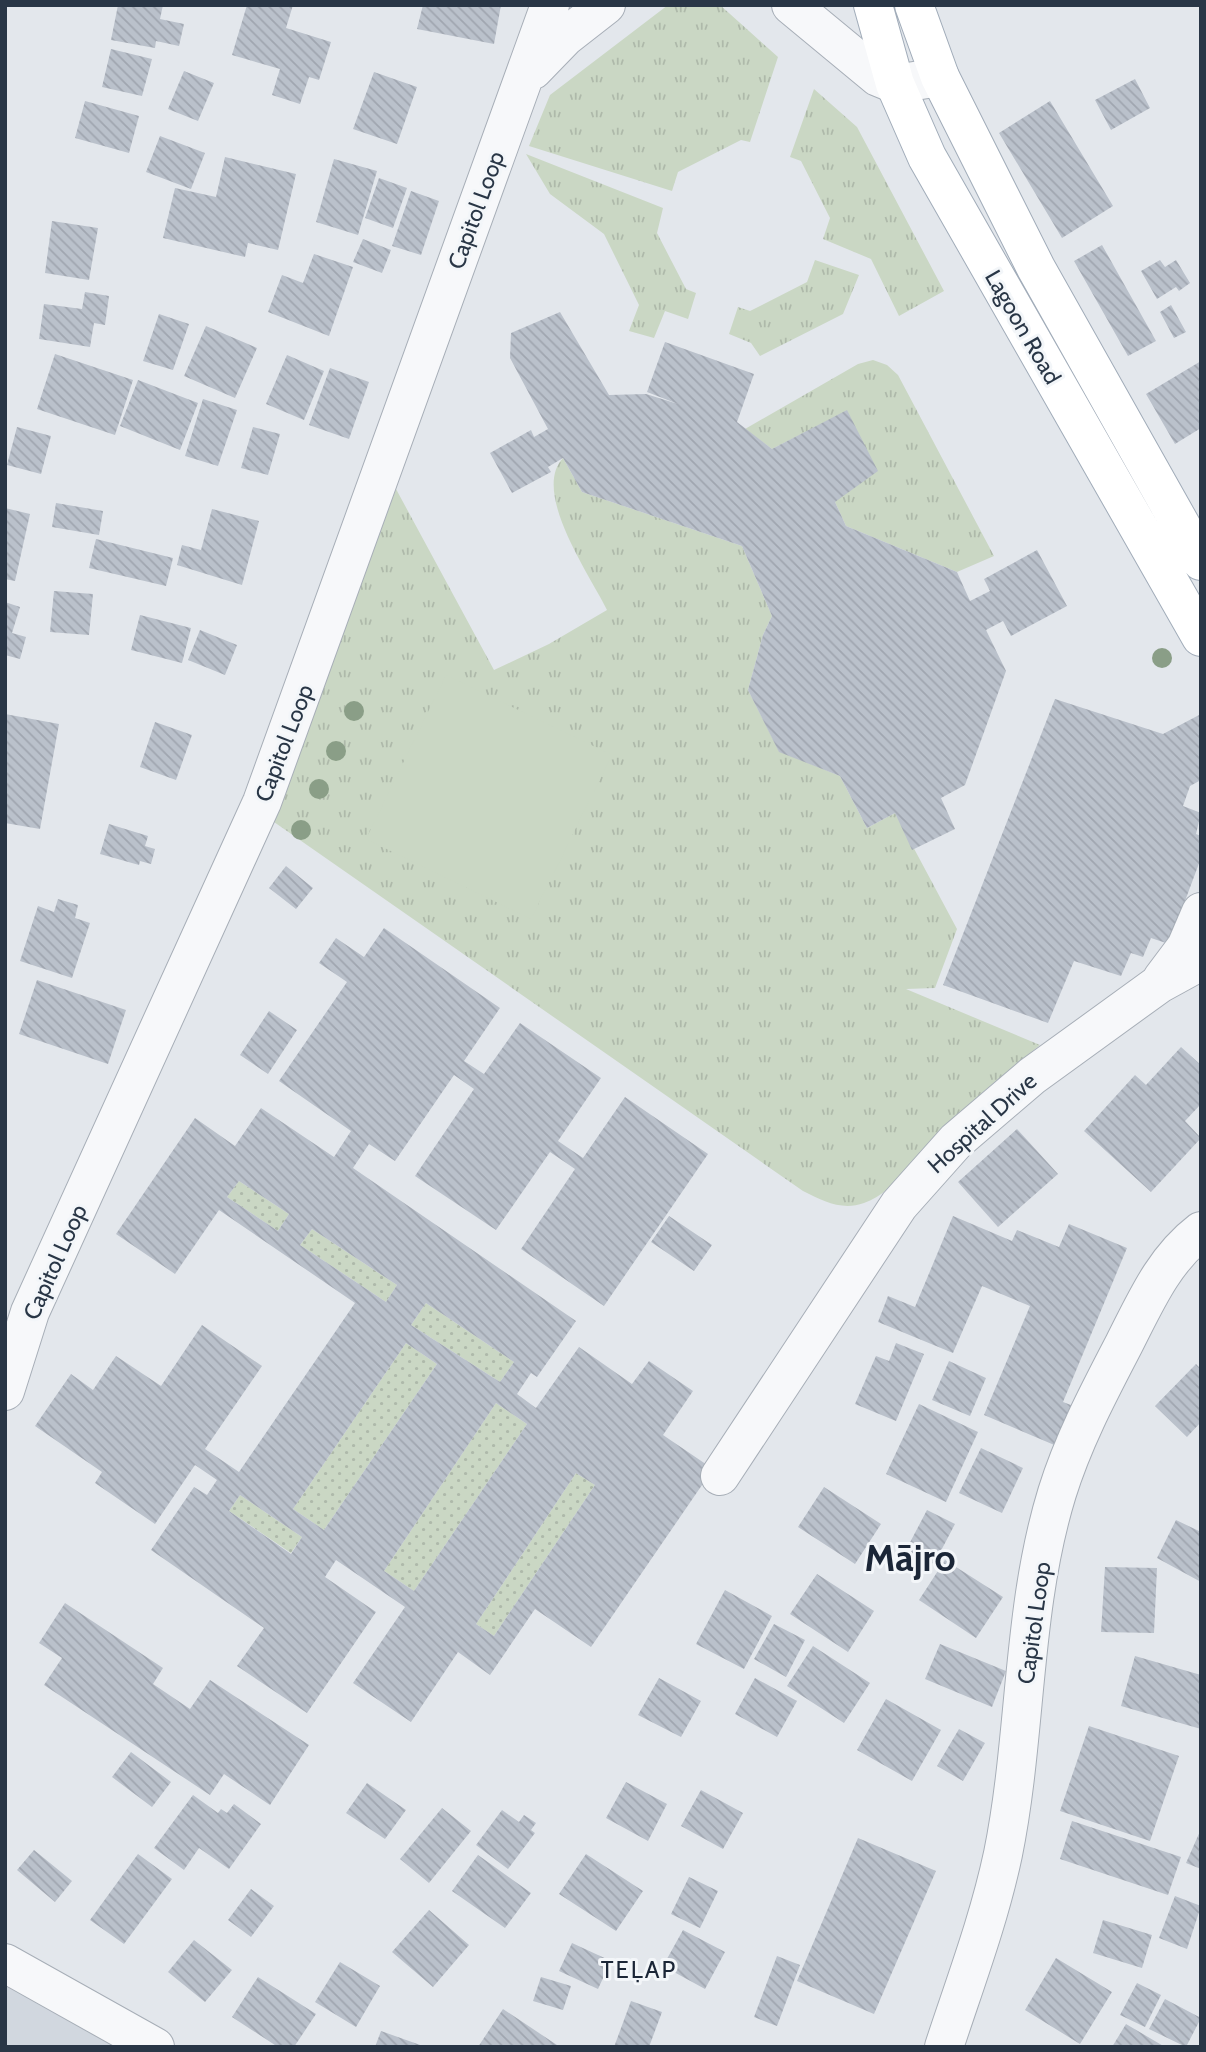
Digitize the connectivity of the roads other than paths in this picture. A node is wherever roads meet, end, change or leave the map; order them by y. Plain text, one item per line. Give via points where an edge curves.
1 (550, 5) edge
2 (606, 5) edge
3 (791, 5) edge
4 (873, 5) edge
5 (914, 5) edge
6 (940, 77) junction
7 (524, 79) junction
8 (895, 84) junction
9 (1201, 561) edge
10 (1201, 637) edge
11 (1201, 912) edge
12 (1201, 961) edge
13 (1159, 984) junction
14 (1201, 1231) edge
15 (5, 1391) edge
16 (720, 1476) dead end
17 (5, 1963) edge
18 (155, 2047) edge
19 (944, 2047) edge

1 - 7 street, Capitol Loop
2 - 7 street, Capitol Loop via 565,37
3 - 8 street via 866,68
4 - 8 main road, Lagoon Road
5 - 6 main road, Lagoon Road
6 - 8 street
6 - 9 main road, Lagoon Road via 1035,268
7 - 15 street, Capitol Loop via 262,802 30,1312
8 - 10 main road, Lagoon Road via 927,157
11 - 13 street via 1185,947
12 - 13 street, Hospital Drive
13 - 16 street, Hospital Drive via 1032,1076 956,1140 907,1195
14 - 19 street, Capitol Loop via 1171,1260 1156,1283 1088,1412 1056,1493 1038,1579 1003,1855 982,1936
17 - 18 street

